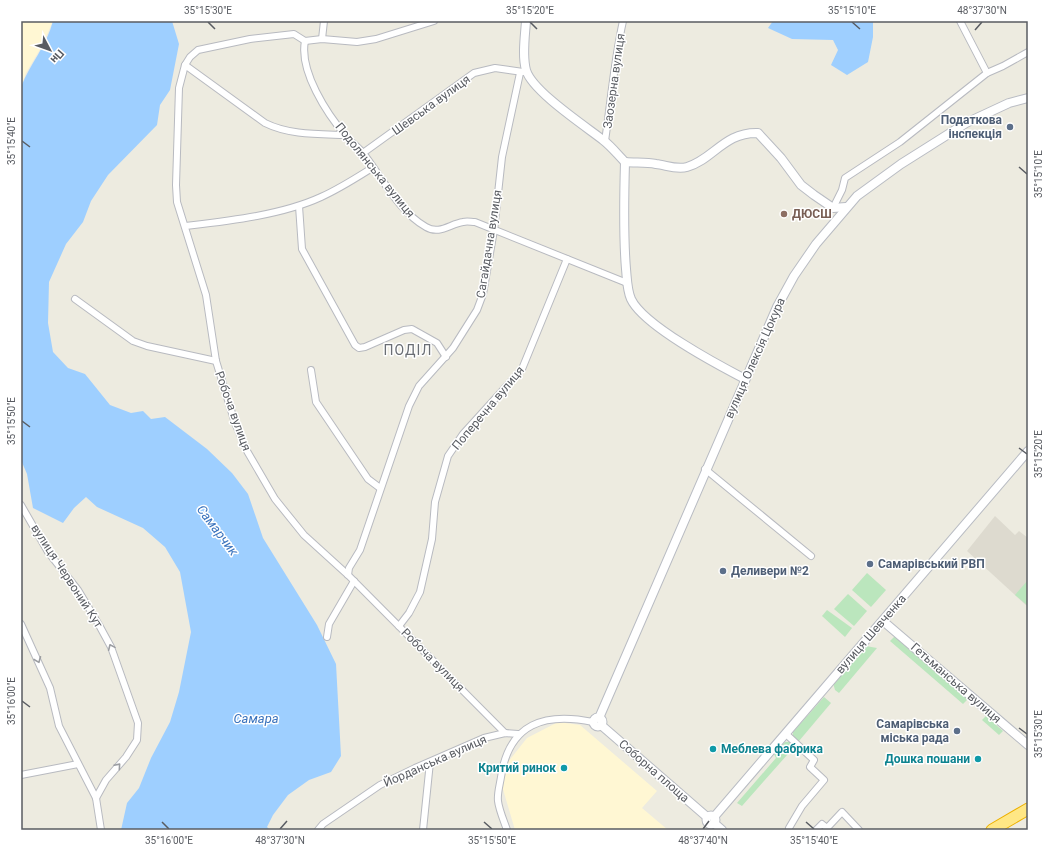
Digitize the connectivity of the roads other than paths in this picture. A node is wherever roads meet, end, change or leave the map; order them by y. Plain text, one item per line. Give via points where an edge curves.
1 (324, 21) edge
2 (434, 21) edge
3 (526, 21) edge
4 (623, 21) edge
5 (960, 21) edge
6 (322, 39) junction
7 (305, 41) junction
8 (1028, 52) edge
9 (185, 66) junction
10 (523, 72) junction
11 (987, 73) junction
12 (1028, 98) edge
13 (345, 135) junction
14 (605, 141) junction
15 (363, 153) junction
16 (625, 162) junction
17 (372, 168) junction
18 (299, 206) junction
19 (846, 207) junction
20 (833, 208) junction
21 (186, 226) junction
22 (494, 230) junction
23 (567, 259) junction
24 (628, 283) junction
25 (75, 299) dead end
26 (446, 357) junction
27 (216, 361) junction
28 (312, 370) dead end
29 (745, 379) junction
30 (1028, 451) edge
31 (705, 470) junction
32 (380, 488) junction
33 (21, 505) edge
34 (810, 556) dead end
35 (348, 575) junction
36 (354, 581) junction
37 (883, 621) junction
38 (21, 624) edge
39 (399, 626) junction
40 (327, 637) dead end
41 (598, 722) junction
42 (505, 733) junction
43 (518, 734) junction
44 (786, 734) junction
45 (1028, 745) edge
46 (430, 762) junction
47 (78, 764) junction
48 (21, 775) edge
49 (96, 798) junction
50 (1028, 809) edge
51 (712, 819) junction
52 (789, 828) dead end
53 (100, 830) edge
54 (318, 830) edge
55 (423, 830) edge
56 (507, 830) edge
57 (722, 830) edge
58 (816, 830) edge
59 (859, 830) edge
60 (992, 830) edge

1 - 6 street
2 - 6 street via 376,39 357,42
3 - 10 street, Сагайдачна вулиця
4 - 14 street, Заозерна вулиця via 615,55
5 - 11 street
6 - 7 street
7 - 9 street via 294,34 250,38 198,50
7 - 13 street, Подолянська вулиця via 305,58 312,84 325,108
8 - 11 street
9 - 13 street via 265,123 278,129
9 - 21 street, Робоча вулиця via 179,88 176,186 177,202
10 - 14 street via 571,116
10 - 15 street, Шевська вулиця via 495,68 474,74
10 - 22 street, Сагайдачна вулиця via 502,157
11 - 20 street via 900,142 845,178
12 - 19 street, вулиця Олексія Цокура via 1009,103 966,123 875,182
13 - 15 street, Подолянська вулиця
14 - 16 street
15 - 17 street, Подолянська вулиця
16 - 20 street via 674,168 687,167 725,142 745,133 758,133 801,184
16 - 24 street via 624,220
17 - 18 street via 327,194
17 - 22 street, Подолянська вулиця via 414,218 427,228 439,230 462,222 475,222
18 - 21 street via 229,221
18 - 26 street via 302,249 355,346 365,347 412,329 437,342
19 - 20 street
19 - 29 street, вулиця Олексія Цокура via 816,244 785,291
21 - 27 street, Робоча вулиця via 206,295
22 - 23 street, Подолянська вулиця
22 - 26 street, Сагайдачна вулиця via 483,294
23 - 24 street, Подолянська вулиця
23 - 39 street, Поперечна вулиця via 522,369 463,434 448,456 435,502 432,539 420,592
24 - 29 street via 632,301 651,320 704,358
25 - 27 street via 133,341
26 - 32 street, Сагайдачна вулиця via 419,386 409,406
27 - 35 street, Робоча вулиця via 247,452 275,499 304,535
28 - 32 street via 316,402 368,479
29 - 31 street, вулиця Олексія Цокура
30 - 37 street, вулиця Шевченка
31 - 34 street
31 - 41 street, вулиця Олексія Цокура
32 - 35 street, Сагайдачна вулиця via 360,550 349,568
49 -> 33 street, вулиця Червоний Кут via 106,780 137,740 138,723 111,647 78,590 48,552
35 - 36 street, Робоча вулиця
36 - 39 street, Робоча вулиця
36 - 40 street via 329,624
37 - 44 street, вулиця Шевченка
37 - 45 street, Гетьманська вулиця
38 -> 47 street via 50,688 59,726
39 - 42 street, Робоча вулиця
41 - 43 street via 571,717 537,722
41 - 51 street, Соборна площа
42 - 43 street, Йорданська вулиця
42 - 46 street, Йорданська вулиця via 484,738
43 - 56 street via 503,762 498,800
44 - 51 street, вулиця Шевченка
44 - 52 street via 814,760 810,767 824,780 802,806
46 - 54 street, Йорданська вулиця via 380,785
46 - 55 street
47 - 48 street
47 - 49 street
49 - 53 street
50 - 60 highway
51 - 57 street, Соборна площа
58 - 59 street via 822,824 827,828 842,812

